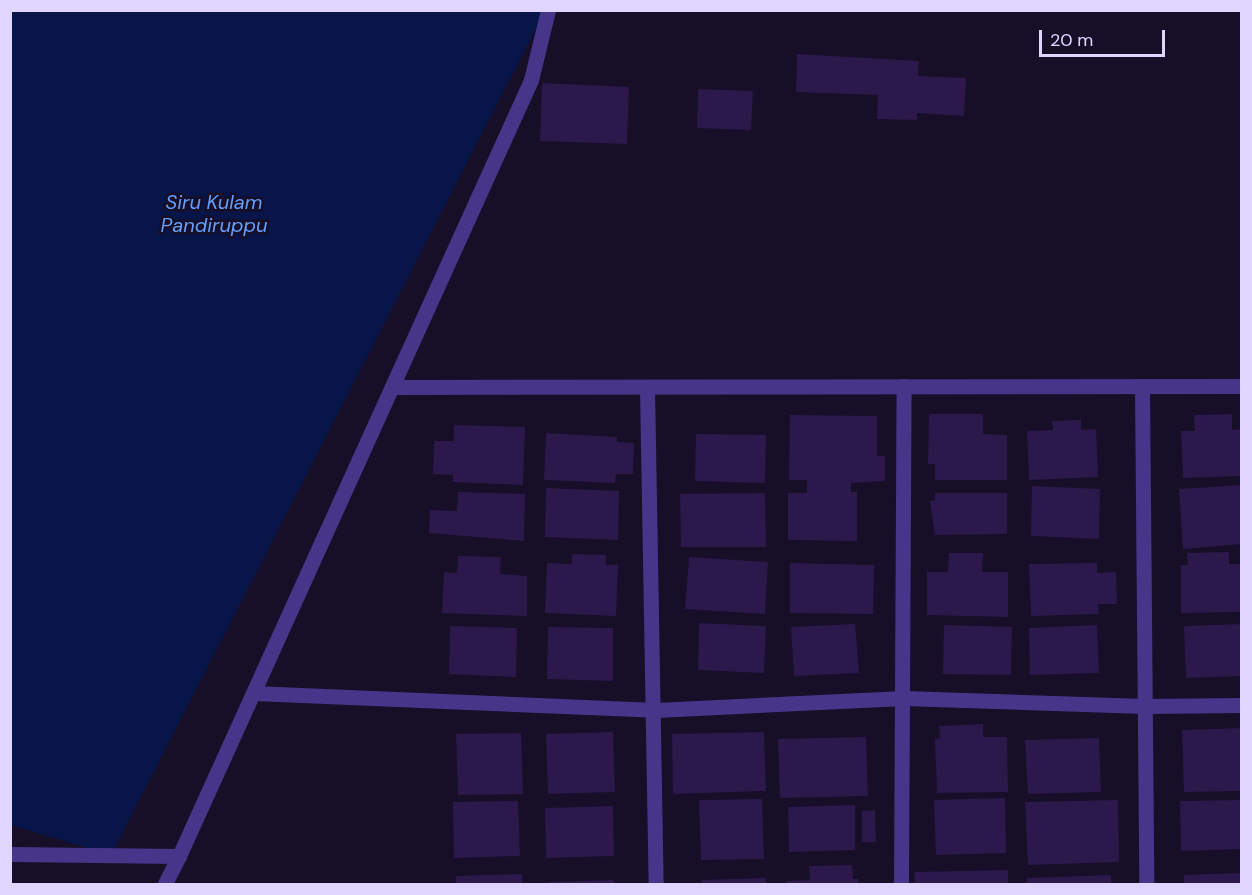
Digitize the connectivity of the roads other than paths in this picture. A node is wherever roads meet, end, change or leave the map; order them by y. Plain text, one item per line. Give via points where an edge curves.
1 (548, 10) edge
2 (904, 386) junction
3 (1142, 386) junction
4 (1242, 386) edge
5 (392, 387) junction
6 (647, 387) junction
7 (253, 693) junction
8 (904, 698) junction
9 (1242, 705) edge
10 (1144, 706) junction
11 (656, 710) junction
12 (10, 854) edge
13 (179, 856) junction
14 (165, 885) edge
15 (656, 885) edge
16 (901, 885) edge
17 (1146, 885) edge

1 - 5 street via 531,80
2 - 3 street
2 - 6 street
2 - 8 street
3 - 4 street
3 - 10 street
5 - 6 street
5 - 7 street
6 - 11 street
7 - 11 street
7 - 13 street
8 - 10 street
8 - 11 street
8 - 16 street
9 - 10 street
10 - 17 street
11 - 15 street
12 - 13 street
13 - 14 street

